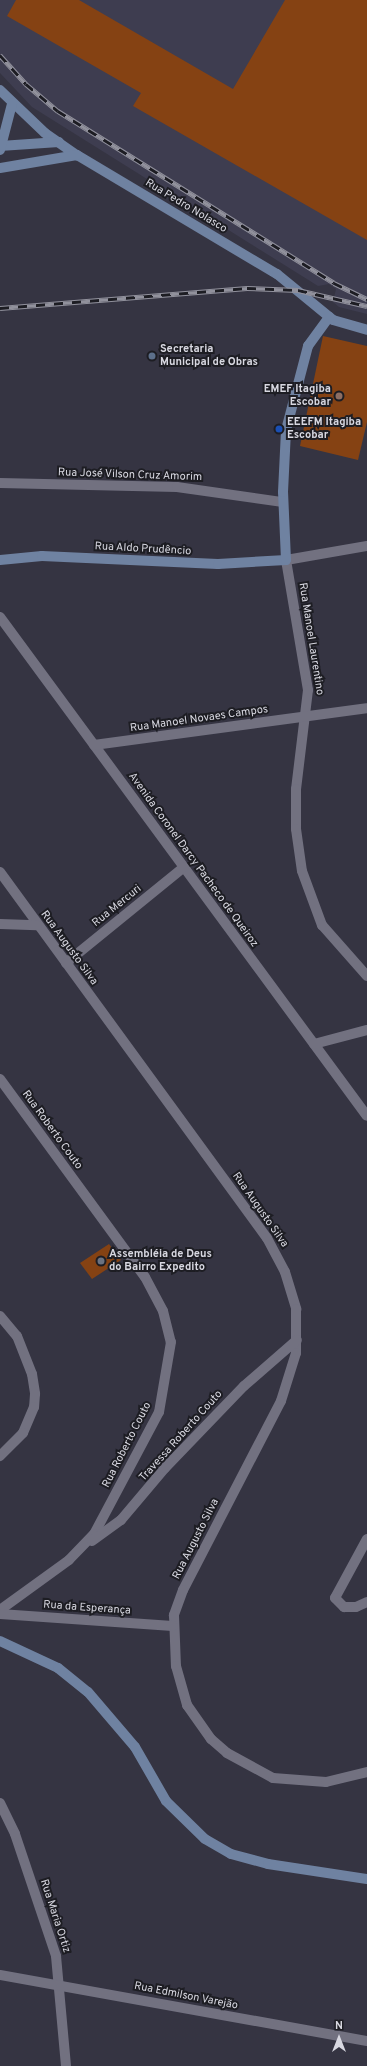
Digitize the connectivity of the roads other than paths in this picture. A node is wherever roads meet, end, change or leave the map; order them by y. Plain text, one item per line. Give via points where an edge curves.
1 (0, 90) edge
2 (12, 104) junction
3 (59, 142) junction
4 (1, 147) edge
5 (77, 156) junction
6 (0, 168) edge
7 (329, 317) junction
8 (367, 330) edge
9 (0, 483) edge
10 (283, 502) junction
11 (367, 546) edge
12 (0, 560) edge
13 (286, 560) junction
14 (0, 617) edge
15 (367, 708) edge
16 (307, 716) junction
17 (94, 745) junction
18 (184, 867) junction
19 (0, 872) edge
20 (0, 924) edge
21 (37, 925) junction
22 (66, 963) junction
23 (367, 976) edge
24 (367, 1030) edge
25 (314, 1044) junction
26 (0, 1079) edge
27 (367, 1116) edge
28 (0, 1316) edge
29 (297, 1340) junction
30 (0, 1456) edge
31 (367, 1539) edge
32 (82, 1548) junction
33 (367, 1602) edge
34 (0, 1610) edge
35 (0, 1614) edge
36 (173, 1626) junction
37 (0, 1641) edge
38 (367, 1772) edge
39 (0, 1803) edge
40 (367, 1879) edge
41 (0, 1975) edge
42 (57, 1984) junction
43 (367, 2041) edge
44 (66, 2066) edge

1 - 2 street, Rua Pedro Nolasco
2 - 3 street, Rua Pedro Nolasco
2 - 4 street
3 - 4 street
3 - 5 street, Rua Pedro Nolasco
5 - 6 street
5 - 7 street, Rua Pedro Nolasco via 277,274
7 - 8 street, Rua Pedro Nolasco
7 - 10 street, Rua Manoel Laurentino via 308,346 296,387 285,439
9 - 10 street, Rua José Vilson Cruz Amorim via 177,487
10 - 13 street, Rua Manoel Laurentino
11 - 13 street
12 - 13 street, Rua Aldo Prudêncio via 42,556 218,564
13 - 16 street, Rua Manoel Laurentino via 306,672
14 - 17 street, Avenida Coronel Darcy Pacheco de Queiroz
15 - 16 street, Rua Manoel Novaes Campos
16 - 17 street, Rua Manoel Novaes Campos
16 - 23 street, Rua Manoel Laurentino via 298,771 296,829 306,889 322,925
17 - 18 street, Avenida Coronel Darcy Pacheco de Queiroz
18 - 22 street, Rua Mercuri
18 - 25 street, Avenida Coronel Darcy Pacheco de Queiroz
19 - 21 street, Rua Augusto Silva
20 - 21 street
21 - 22 street, Rua Augusto Silva
22 - 29 street, Rua Augusto Silva via 267,1238 291,1290
24 - 25 street
25 - 27 street, Avenida Coronel Darcy Pacheco de Queiroz
26 - 32 street, Rua Roberto Couto via 145,1277 170,1328 169,1365 159,1412 94,1534
28 - 30 street via 17,1336 32,1374 35,1394 34,1406 23,1433
29 - 32 street, Travessa Roberto Couto via 244,1386 165,1468 122,1520
29 - 36 street, Rua Augusto Silva via 281,1401 183,1590
31 - 33 street via 335,1598 344,1607 359,1607
32 - 34 street, Rua Roberto Couto
35 - 36 street, Rua da Esperança
36 - 38 street, Rua Augusto Silva via 176,1666 187,1705 198,1724 227,1753 273,1778 294,1781 326,1782
37 - 40 street via 58,1668 88,1692 135,1747 166,1802 205,1839 231,1854 268,1864
39 - 42 street, Rua Maria Ortiz via 12,1827 54,1945
41 - 42 street, Rua Edmilson Varejão
42 - 43 street, Rua Edmilson Varejão via 332,2038
42 - 44 street, Rua Maria Ortiz

